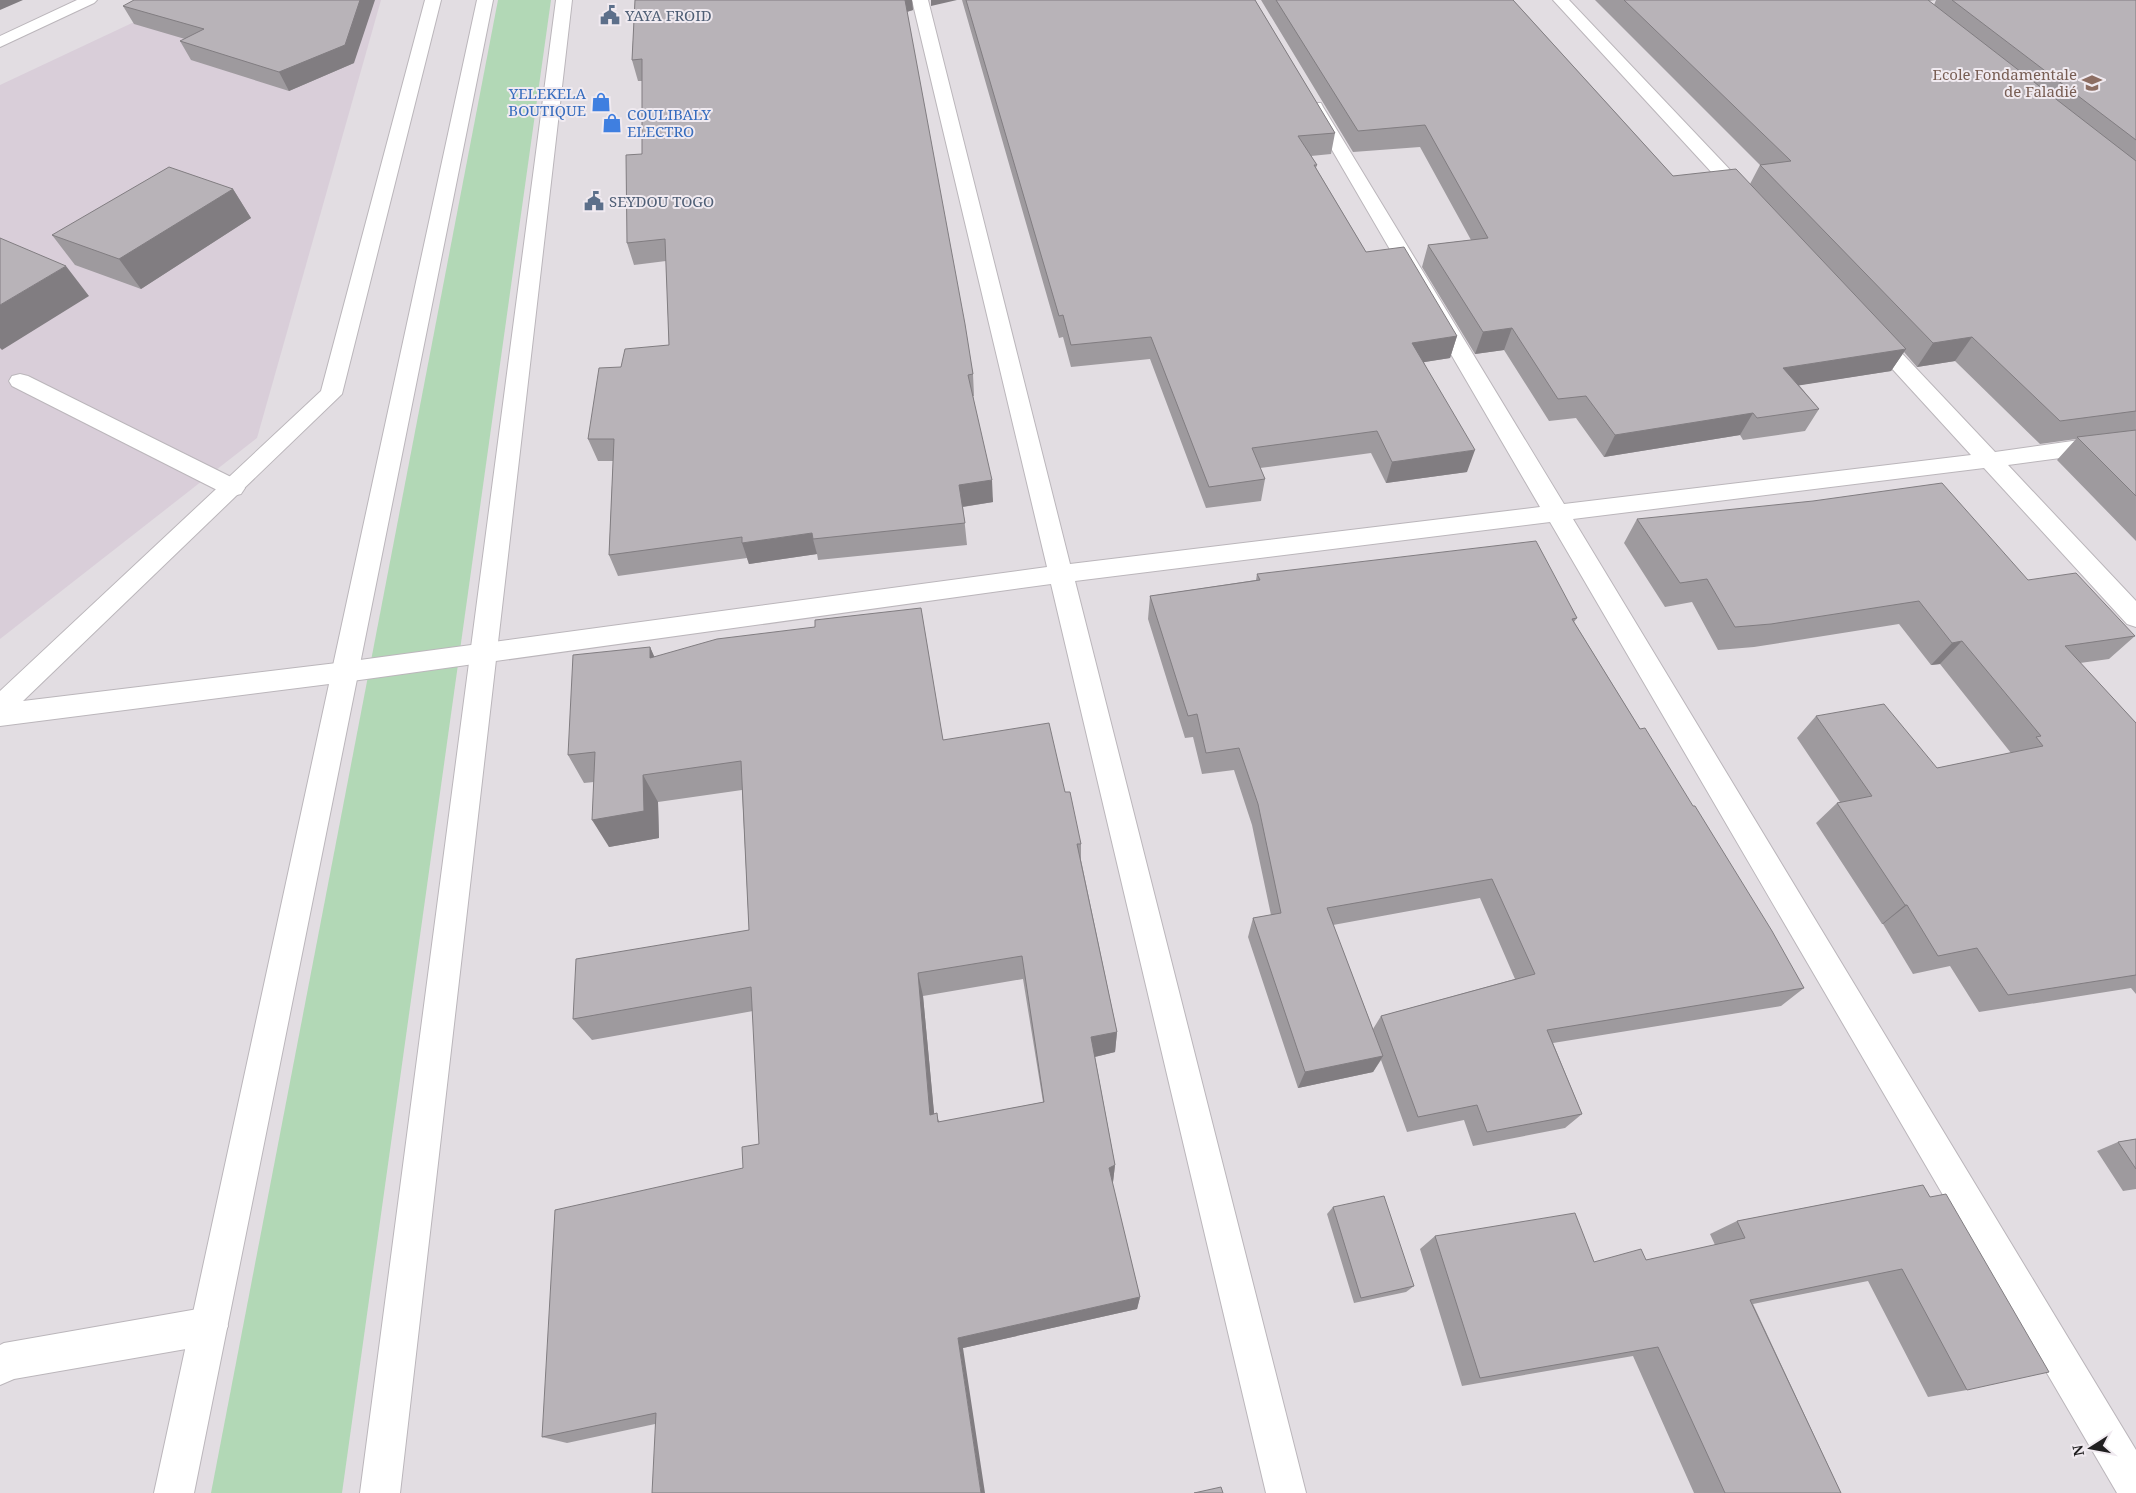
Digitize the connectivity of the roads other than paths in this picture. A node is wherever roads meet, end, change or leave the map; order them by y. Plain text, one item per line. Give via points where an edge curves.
1 (89, 0) edge
2 (433, 0) edge
3 (484, 0) edge
4 (564, 0) edge
5 (920, 0) edge
6 (1561, 0) edge
7 (0, 42) edge
8 (1302, 86) edge
9 (1758, 212) edge
10 (1860, 321) edge
11 (20, 381) dead end
12 (2136, 440) edge
13 (1990, 460) junction
14 (233, 488) junction
15 (1557, 514) junction
16 (1060, 574) junction
17 (2136, 617) edge
18 (484, 653) junction
19 (345, 672) junction
20 (0, 707) edge
21 (0, 715) edge
22 (209, 1326) junction
23 (0, 1366) edge
24 (2136, 1487) edge
25 (174, 1493) edge
26 (380, 1493) edge
27 (1286, 1493) edge

1 - 7 street
2 - 14 street via 331,394
3 - 19 street
4 - 18 street
5 - 16 street
6 - 9 street
8 - 15 street
10 - 13 street
11 - 14 street
12 - 13 street
13 - 15 street
13 - 17 street
14 - 20 street
15 - 16 street
15 - 24 street
16 - 18 street
16 - 27 street
18 - 19 street
18 - 26 street
19 - 21 street
19 - 22 street
22 - 23 street via 4,1362
22 - 25 street

